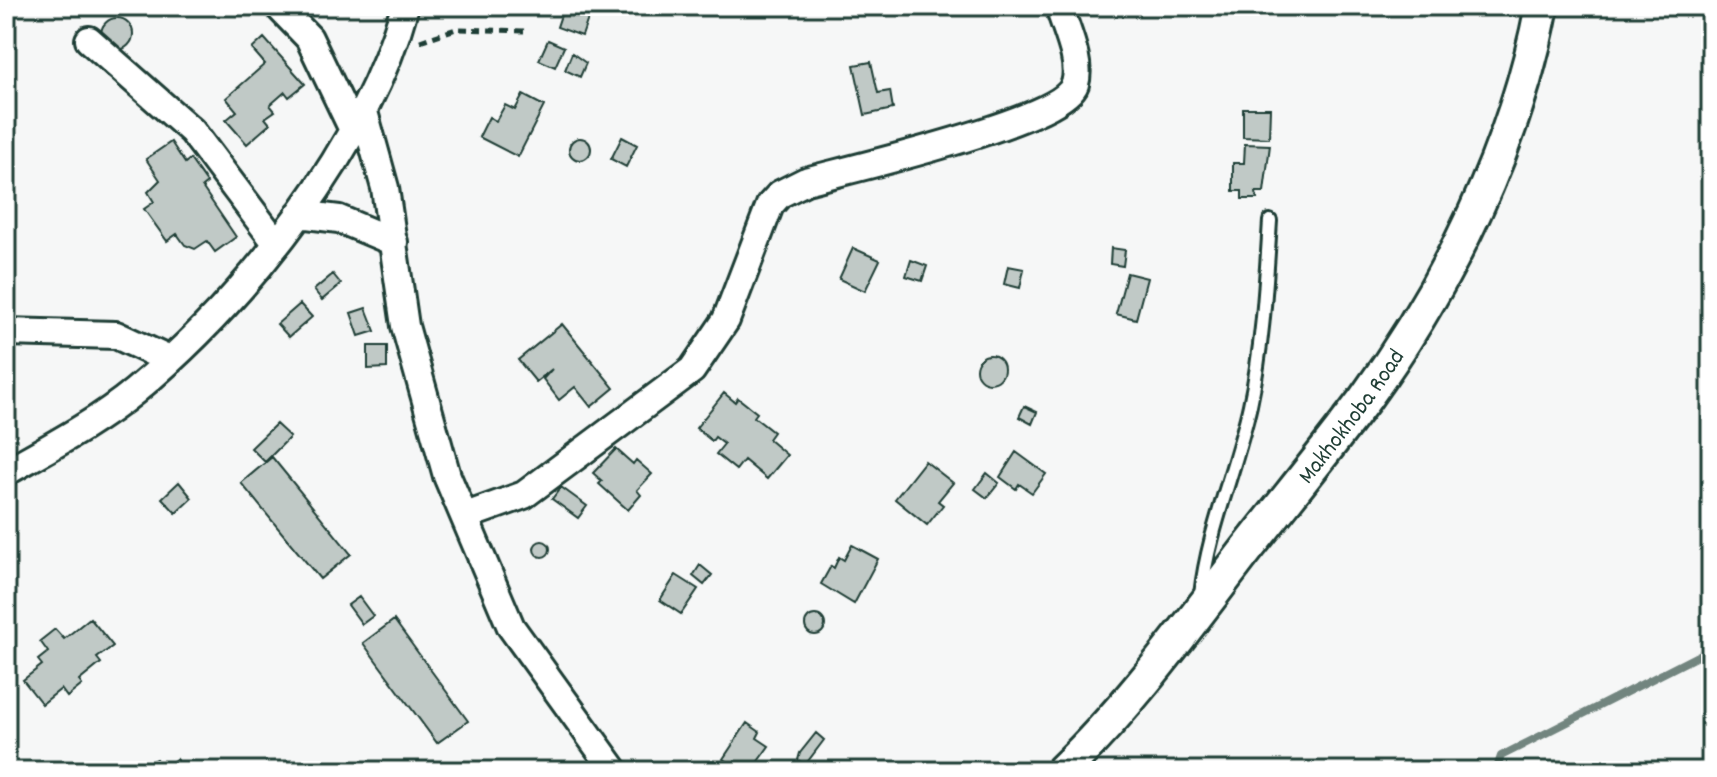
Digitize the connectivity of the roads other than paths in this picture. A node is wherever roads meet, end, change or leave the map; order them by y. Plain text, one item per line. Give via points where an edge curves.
1 (278, 6) edge
2 (405, 6) edge
3 (1059, 6) edge
4 (1542, 6) edge
5 (89, 40) dead end
6 (359, 121) junction
7 (299, 214) junction
8 (1270, 221) dead end
9 (394, 242) junction
10 (277, 244) junction
11 (6, 332) edge
12 (169, 360) junction
13 (6, 472) edge
14 (466, 516) junction
15 (1200, 610) junction
16 (615, 771) edge
17 (1062, 771) edge

1 - 6 street via 309,38
2 - 6 street via 392,51
3 - 14 street via 1075,60 1076,78 1069,94 981,133 806,181 780,194 762,224 726,320 692,370 524,495
4 - 15 street, Makhokhoba Road via 1519,106 1445,270 1365,399
5 - 10 street via 192,131
6 - 7 street
6 - 9 street via 385,188
7 - 9 street via 339,219
7 - 10 street
8 - 15 lane via 1250,403 1206,556
9 - 14 street via 405,326 447,476
10 - 12 street
11 - 12 street via 116,335
12 - 13 street via 90,423
14 - 16 street via 511,627
15 - 17 street, Makhokhoba Road via 1097,737

